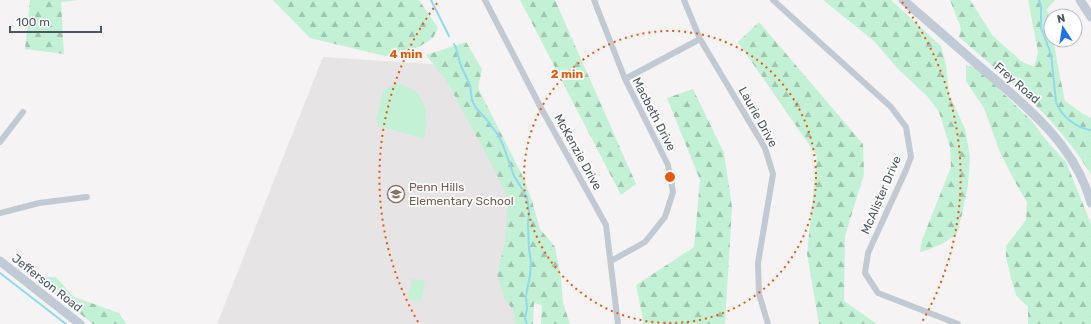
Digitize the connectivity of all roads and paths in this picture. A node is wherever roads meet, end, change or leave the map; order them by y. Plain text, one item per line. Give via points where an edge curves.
1 (485, 0) edge
2 (594, 0) edge
3 (684, 0) edge
4 (773, 0) edge
5 (903, 0) edge
6 (1080, 0) edge
7 (1091, 18) edge
8 (700, 39) junction
9 (625, 79) junction
10 (23, 112) dead end
11 (0, 142) edge
12 (87, 197) dead end
13 (1091, 203) edge
14 (0, 213) edge
15 (0, 261) edge
16 (611, 262) junction
17 (80, 324) edge
18 (618, 324) edge
19 (768, 324) edge
20 (958, 324) edge

1 - 16 street, McKenzie Drive via 606,225
2 - 9 street, Macbeth Drive
3 - 8 street, Laurie Drive
4 - 20 street, McAlister Drive via 891,106 906,127 911,156 868,253 865,273 878,293
5 - 13 street, Frey Road via 1044,124 1078,171
6 - 7 street
8 - 9 street
8 - 19 street, Laurie Drive via 765,148 773,174 758,263 760,294
9 - 16 street, Macbeth Drive via 668,165 673,192 665,217 645,242
10 - 11 street
12 - 14 street via 45,202
15 - 17 street, Jefferson Road
16 - 18 street, McKenzie Drive

